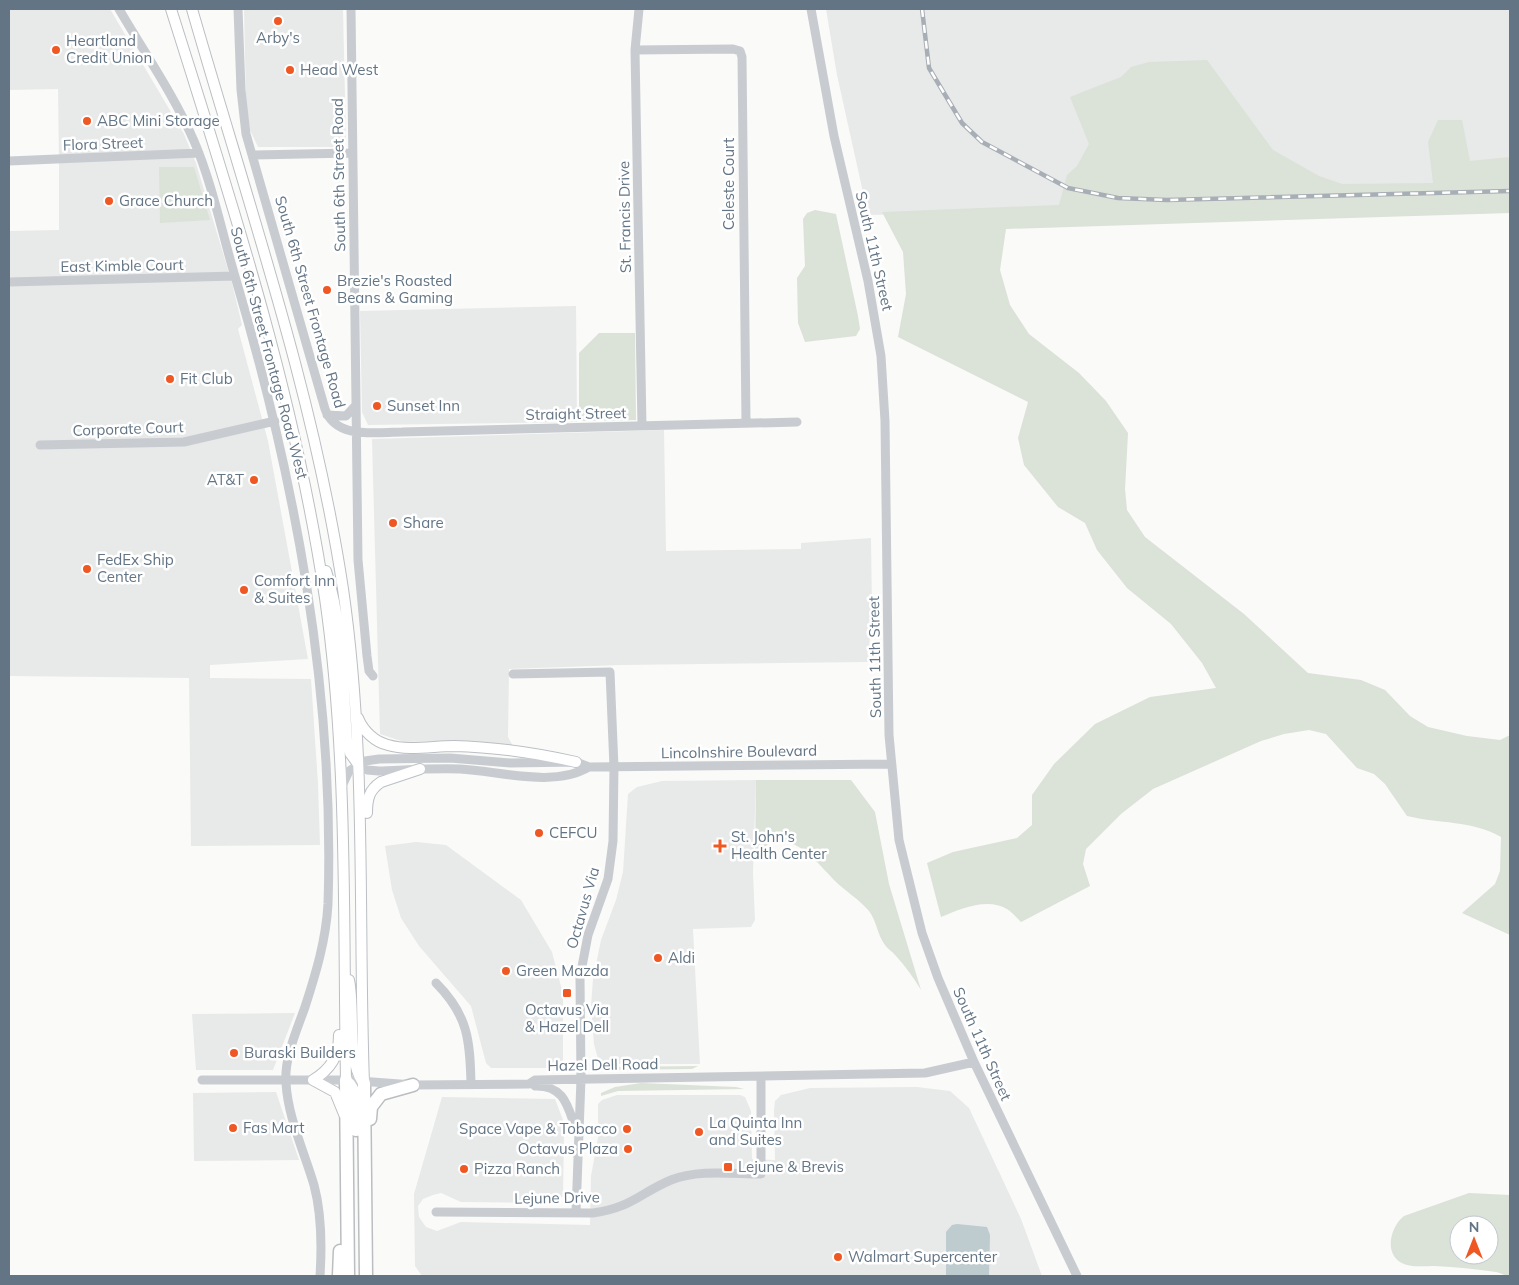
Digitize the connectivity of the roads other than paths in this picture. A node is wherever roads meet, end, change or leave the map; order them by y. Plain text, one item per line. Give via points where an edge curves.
1 (119, 9) edge
2 (171, 9) edge
3 (192, 9) edge
4 (238, 9) edge
5 (350, 9) edge
6 (639, 9) edge
7 (811, 9) edge
8 (634, 50) junction
9 (199, 153) junction
10 (352, 153) junction
11 (252, 155) junction
12 (9, 161) edge
13 (235, 276) junction
14 (9, 282) edge
15 (356, 405) junction
16 (327, 415) junction
17 (275, 421) junction
18 (797, 422) dead end
19 (746, 424) junction
20 (642, 426) junction
21 (356, 432) junction
22 (40, 445) dead end
23 (316, 542) junction
24 (513, 674) dead end
25 (373, 676) dead end
26 (355, 706) junction
27 (576, 762) junction
28 (359, 764) junction
29 (891, 764) junction
30 (588, 767) junction
31 (614, 768) junction
32 (420, 769) junction
33 (342, 788) junction
34 (362, 951) junction
35 (345, 964) junction
36 (436, 983) dead end
37 (974, 1062) junction
38 (761, 1077) junction
39 (581, 1079) junction
40 (202, 1080) dead end
41 (285, 1080) junction
42 (312, 1080) junction
43 (346, 1080) junction
44 (364, 1083) junction
45 (471, 1084) junction
46 (529, 1084) junction
47 (413, 1085) junction
48 (346, 1121) junction
49 (578, 1135) junction
50 (365, 1190) junction
51 (347, 1199) junction
52 (436, 1212) dead end
53 (576, 1212) junction
54 (320, 1276) edge
55 (339, 1276) edge
56 (348, 1276) edge
57 (366, 1276) edge
58 (1077, 1276) edge

1 - 9 street, South 6th Street Frontage Road West via 178,107
2 - 23 main road via 269,331 292,422
3 - 26 main road via 309,414 343,589
4 - 11 street, South 6th Street Frontage Road via 242,109
5 - 10 street, South 6th Street Road
6 - 8 street, St. Francis Drive
7 - 29 street, South 11th Street via 834,136 868,281 881,356
8 - 19 street, Celeste Court via 733,49 740,51 742,57
8 - 20 street, St. Francis Drive
9 - 12 street, Flora Street
9 - 13 street, South 6th Street Frontage Road West
10 - 11 street
10 - 15 street, South 6th Street Road
11 - 16 street, South 6th Street Frontage Road
13 - 14 street, East Kimble Court
13 - 17 street, South 6th Street Frontage Road West
15 - 16 street via 346,416
15 - 21 street, South 6th Street Road
16 - 21 street, South 6th Street Frontage Road via 340,428
17 - 22 street, Corporate Court via 184,442
17 - 41 street, South 6th Street Frontage Road West via 297,524 314,636 328,858 328,906 319,965 290,1054
18 - 19 street, Straight Street
19 - 20 street, Straight Street
20 - 21 street, Straight Street
21 - 25 street via 360,596 366,656
23 - 28 main road via 332,590 347,740 350,753
23 - 33 main road via 331,650
24 - 31 street, Octavus Via via 610,672
26 - 27 main road via 363,728 388,745 501,750
26 - 28 main road
27 - 28 street, Lincolnshire Boulevard via 511,763 441,758 379,759
27 - 30 street, Lincolnshire Boulevard
28 - 32 street, Lincolnshire Boulevard via 367,770
28 - 33 street via 349,771
28 - 34 main road
29 - 31 street, Lincolnshire Boulevard
29 - 37 street, South 11th Street via 899,840 922,933
30 - 31 street, Lincolnshire Boulevard
30 - 32 street, Lincolnshire Boulevard via 573,775 548,776
31 - 39 street, Octavus Via via 611,865 586,944 580,977
32 - 34 main road via 381,782 370,793 367,802 368,922
33 - 35 main road
34 - 44 main road
35 - 42 main road via 339,994 337,1054 331,1065
35 - 43 main road
35 - 44 main road via 352,994 354,1062
36 - 45 street via 452,999 465,1025 470,1047
37 - 38 street, Hazel Dell Road via 925,1073
37 - 58 street, South 11th Street
38 - 39 street, Hazel Dell Road
38 - 53 street, Lejune Drive via 761,1174 702,1174 672,1179 617,1209
39 - 46 street, Hazel Dell Road via 535,1080
39 - 49 street, Octavus Via
40 - 41 street, Hazel Dell Road
41 - 42 street, Hazel Dell Road
41 - 54 street via 291,1115 319,1206 322,1231
42 - 43 street, Hazel Dell Road
42 - 48 main road via 335,1092
43 - 44 street, Hazel Dell Road
43 - 48 highway
43 - 50 highway via 354,1092 359,1174
44 - 47 street, Hazel Dell Road
44 - 50 highway
45 - 46 street, Hazel Dell Road
45 - 47 street, Hazel Dell Road
46 - 49 street via 551,1087 560,1094
47 - 50 highway via 391,1090 374,1100 370,1114 371,1174
48 - 51 highway
49 - 53 street, Octavus Via
50 - 57 highway
51 - 55 highway via 340,1240
51 - 56 highway
52 - 53 street, Lejune Drive

